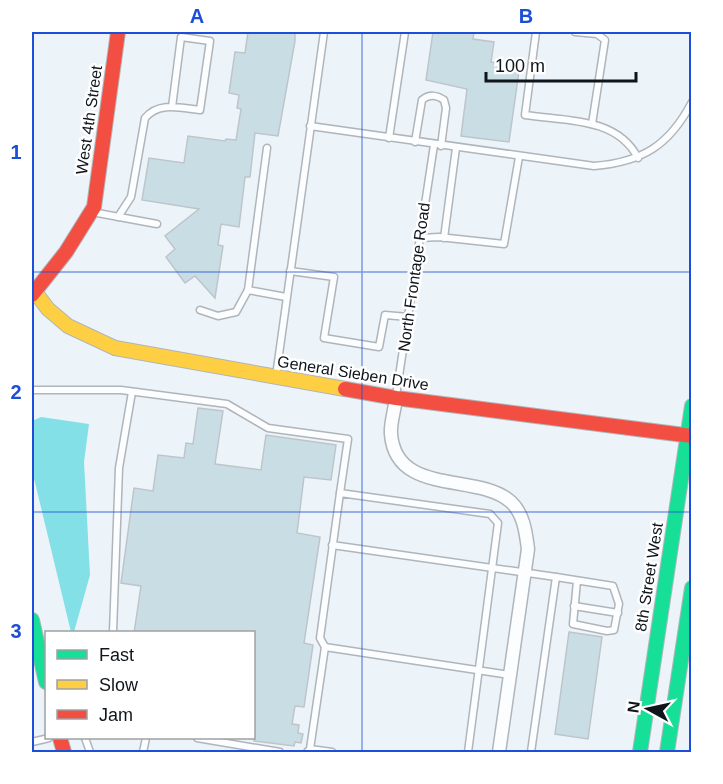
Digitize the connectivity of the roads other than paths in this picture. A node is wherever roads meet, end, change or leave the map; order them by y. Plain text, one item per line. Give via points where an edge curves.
1 (118, 32) edge
2 (324, 32) edge
3 (405, 32) edge
4 (536, 32) edge
5 (575, 32) edge
6 (692, 102) edge
7 (172, 106) junction
8 (592, 124) junction
9 (310, 126) junction
10 (389, 138) junction
11 (415, 142) junction
12 (437, 145) junction
13 (267, 148) dead end
14 (456, 148) junction
15 (519, 157) junction
16 (638, 158) junction
17 (91, 212) junction
18 (118, 217) junction
19 (157, 224) dead end
20 (420, 238) junction
21 (444, 238) junction
22 (290, 271) junction
23 (248, 290) junction
24 (32, 292) edge
25 (286, 297) junction
26 (200, 310) dead end
27 (408, 317) junction
28 (275, 378) junction
29 (32, 390) edge
30 (132, 392) junction
31 (396, 398) junction
32 (692, 406) edge
33 (689, 435) edge
34 (340, 493) junction
35 (332, 546) junction
36 (494, 567) junction
37 (525, 573) junction
38 (556, 577) junction
39 (577, 581) junction
40 (692, 588) edge
41 (574, 606) junction
42 (618, 613) junction
43 (32, 620) edge
44 (113, 631) edge
45 (325, 647) junction
46 (480, 669) junction
47 (510, 675) junction
48 (651, 676) junction
49 (45, 678) edge
50 (203, 739) edge
51 (309, 751) edge
52 (280, 753) edge
53 (332, 753) edge
54 (468, 753) edge
55 (499, 753) edge
56 (531, 753) edge
57 (634, 753) edge
58 (640, 753) edge
59 (667, 753) edge

1 - 17 main road, West 4th Street
2 - 9 lane
3 - 10 lane
4 - 8 lane via 525,115
5 - 8 lane via 597,34 604,40
6 - 16 lane via 672,133
7 - 7 lane via 200,110 210,40 181,37
7 - 18 lane via 157,108 145,118 131,197
8 - 16 lane via 623,137
9 - 10 lane
9 - 22 lane
10 - 11 lane
11 - 12 lane
11 - 12 lane, North Frontage Road via 422,100 432,95 444,100 446,108
12 - 14 lane
12 - 20 lane, North Frontage Road
13 - 23 lane
14 - 15 lane
14 - 21 lane
15 - 16 lane via 594,166
15 - 21 lane via 504,244
17 - 18 lane
17 - 24 main road, West 4th Street via 66,252
18 - 19 lane
20 - 21 lane
20 - 27 lane, North Frontage Road
22 - 25 lane
22 - 27 lane via 334,277 324,338 379,347 385,315
23 - 25 lane
23 - 26 lane via 236,312 218,316
24 - 28 main road, General Sieben Drive via 82,336 115,348
25 - 28 lane
27 - 31 lane, North Frontage Road
28 - 31 main road, General Sieben Drive
29 - 30 lane via 90,388
30 - 34 lane via 227,404 268,428 348,439
30 - 44 lane via 119,468
31 - 33 main road, General Sieben Drive
31 - 37 street, North Frontage Road via 391,435 408,469 426,477 484,489 511,502 524,524 528,549
32 - 33 main road, 8th Street West
33 - 48 main road, 8th Street West
34 - 35 lane
34 - 36 lane via 490,514 500,528
35 - 36 lane
35 - 45 lane via 320,638
36 - 37 lane
36 - 46 lane
37 - 38 lane
37 - 47 street, North Frontage Road
38 - 39 lane
38 - 56 lane
39 - 41 lane
39 - 42 lane via 613,586
40 - 59 main road
41 - 42 lane
41 - 42 lane via 576,626 597,630 614,630
43 - 49 main road
45 - 46 lane
45 - 51 lane
46 - 47 lane
46 - 54 lane
47 - 55 street, North Frontage Road
48 - 57 street
48 - 58 main road, 8th Street West
50 - 52 lane
51 - 53 lane

